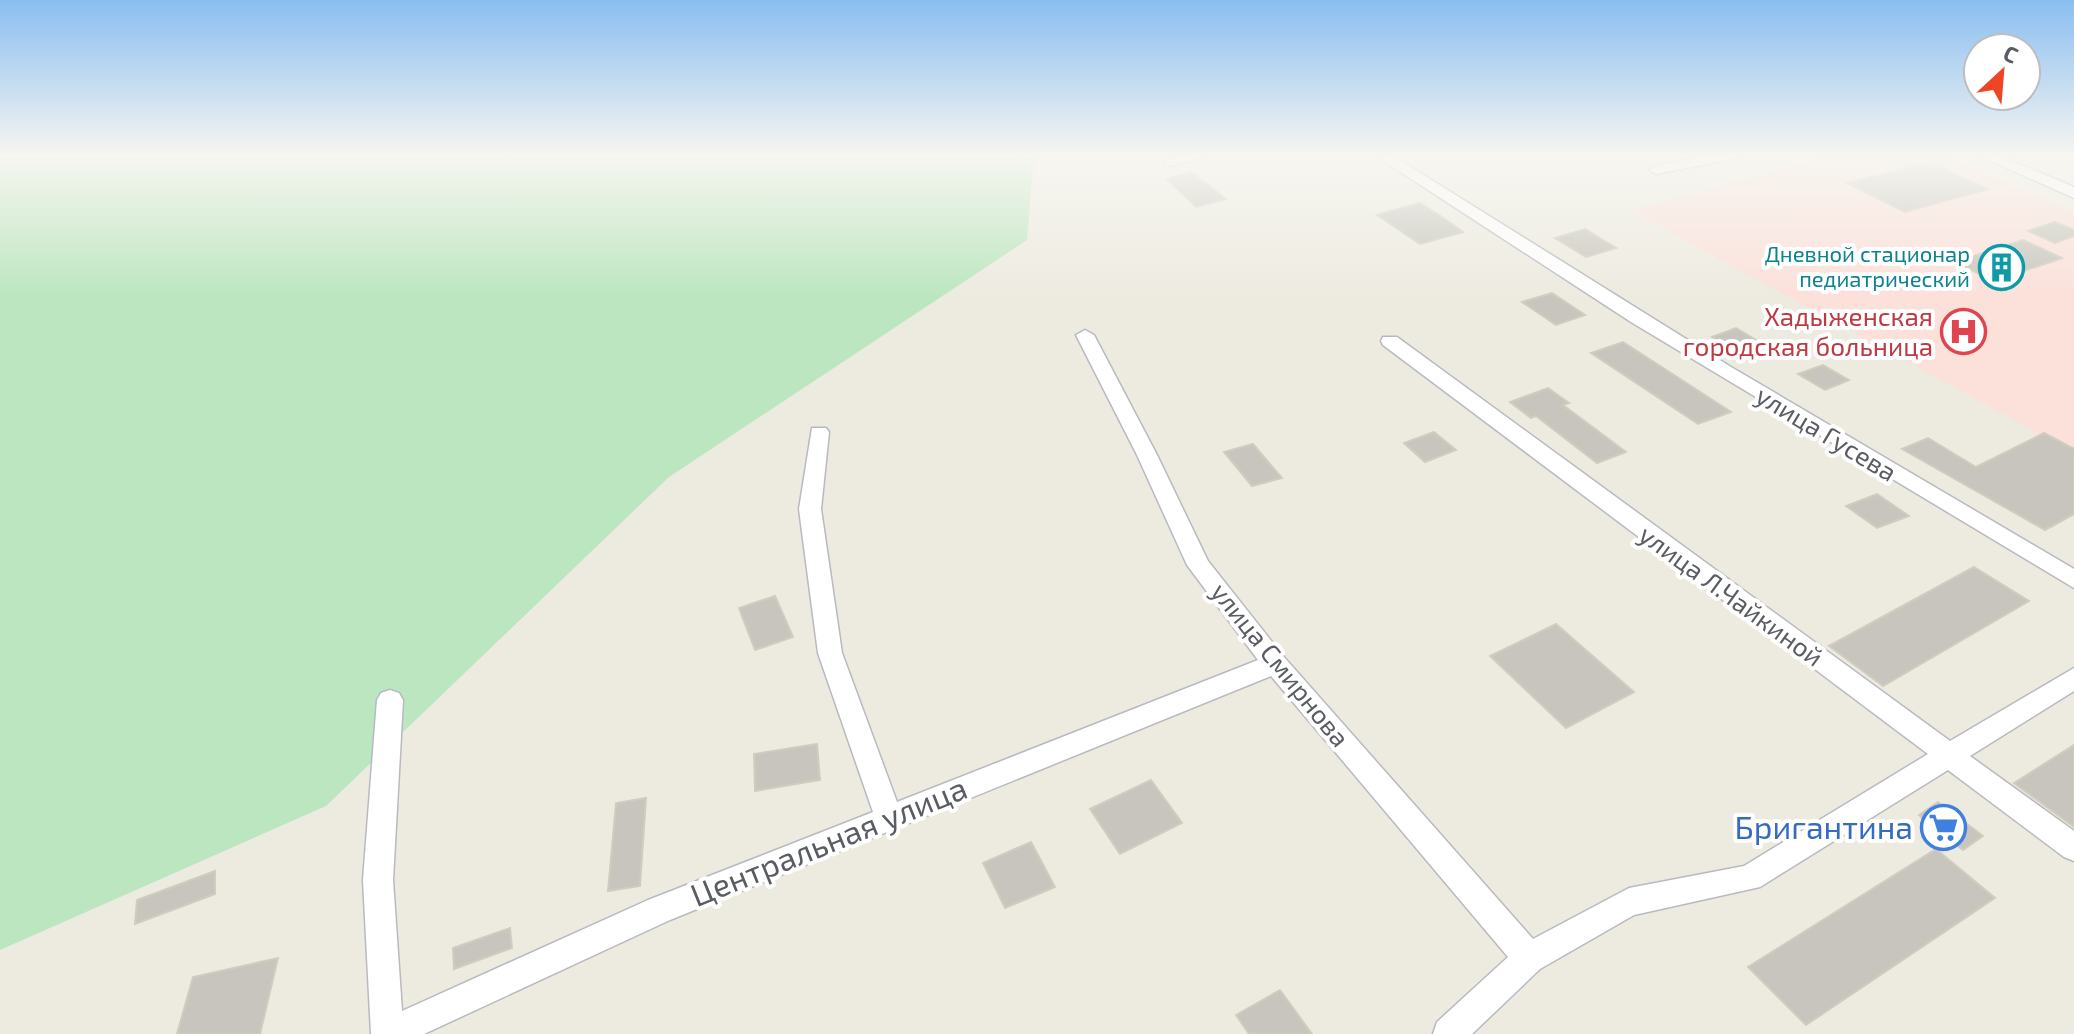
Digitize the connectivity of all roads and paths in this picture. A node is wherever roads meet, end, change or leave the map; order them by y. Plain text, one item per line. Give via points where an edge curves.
1 (1453, 202) edge
2 (1085, 335) dead end
3 (1390, 341) dead end
4 (819, 432) dead end
5 (2074, 580) edge
6 (1275, 664) junction
7 (2074, 678) edge
8 (390, 700) dead end
9 (1947, 755) junction
10 (889, 818) junction
11 (2074, 848) edge
12 (1529, 958) junction
13 (388, 1034) edge
14 (1449, 1034) edge

1 - 5 street, улица Гусева via 1760,395
2 - 6 street, улица Смирнова via 1198,565
3 - 9 street, улица Л.Чайкиной
4 - 10 street via 810,509 830,653
6 - 10 street, Центральная улица
6 - 12 street, улица Смирнова
7 - 9 street
8 - 13 street via 378,880
9 - 11 street, улица Л.Чайкиной
9 - 12 street via 1750,878 1629,902
10 - 13 street, Центральная улица via 659,910
12 - 14 street

